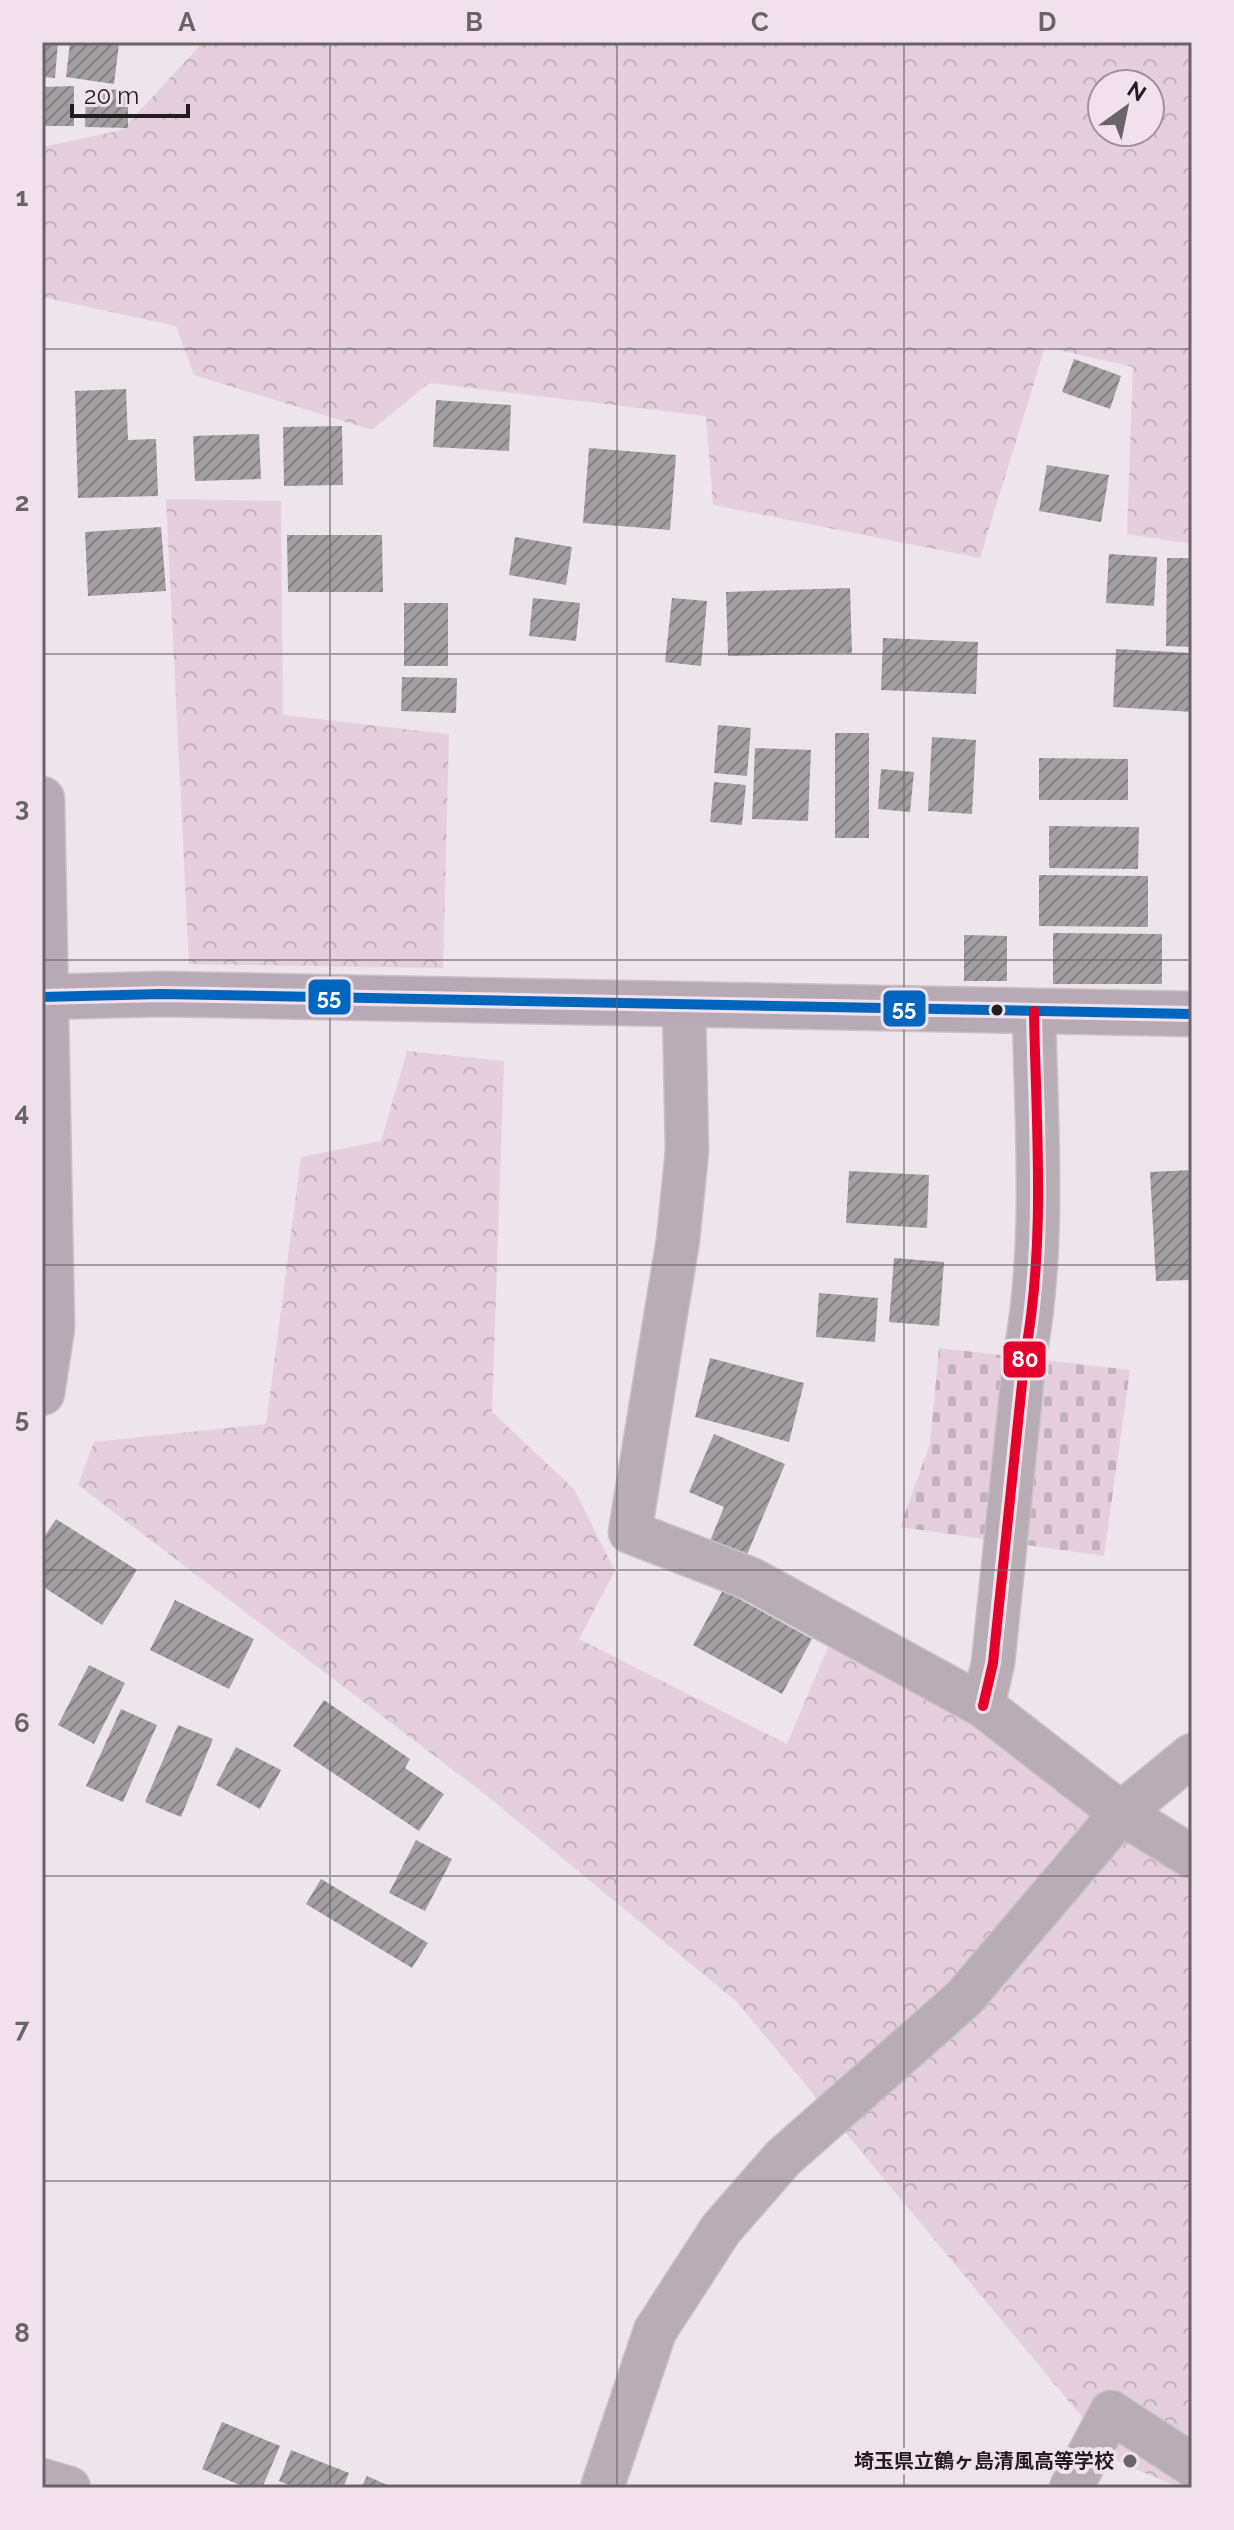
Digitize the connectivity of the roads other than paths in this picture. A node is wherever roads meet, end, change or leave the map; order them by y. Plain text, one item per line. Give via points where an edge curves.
1 (42, 799) edge
2 (44, 996) edge
3 (684, 1007) junction
4 (1034, 1011) junction
5 (1192, 1014) edge
6 (42, 1393) edge
7 (983, 1706) junction
8 (1192, 1755) edge
9 (1121, 1813) junction
10 (1192, 1857) edge
11 (1192, 2465) edge
12 (42, 2480) edge
13 (69, 2488) edge
14 (602, 2488) edge
15 (1071, 2488) edge

1 - 2 street
2 - 3 street via 162,994
2 - 6 street via 52,1328
3 - 4 street
3 - 7 street via 687,1151 678,1240 630,1532 751,1579
4 - 5 street
4 - 7 street via 1038,1210 1033,1311 993,1663
7 - 9 street
8 - 9 street
9 - 10 street
9 - 14 street via 964,1998 783,2158 721,2229 655,2331
11 - 15 street via 1111,2412
12 - 13 street

